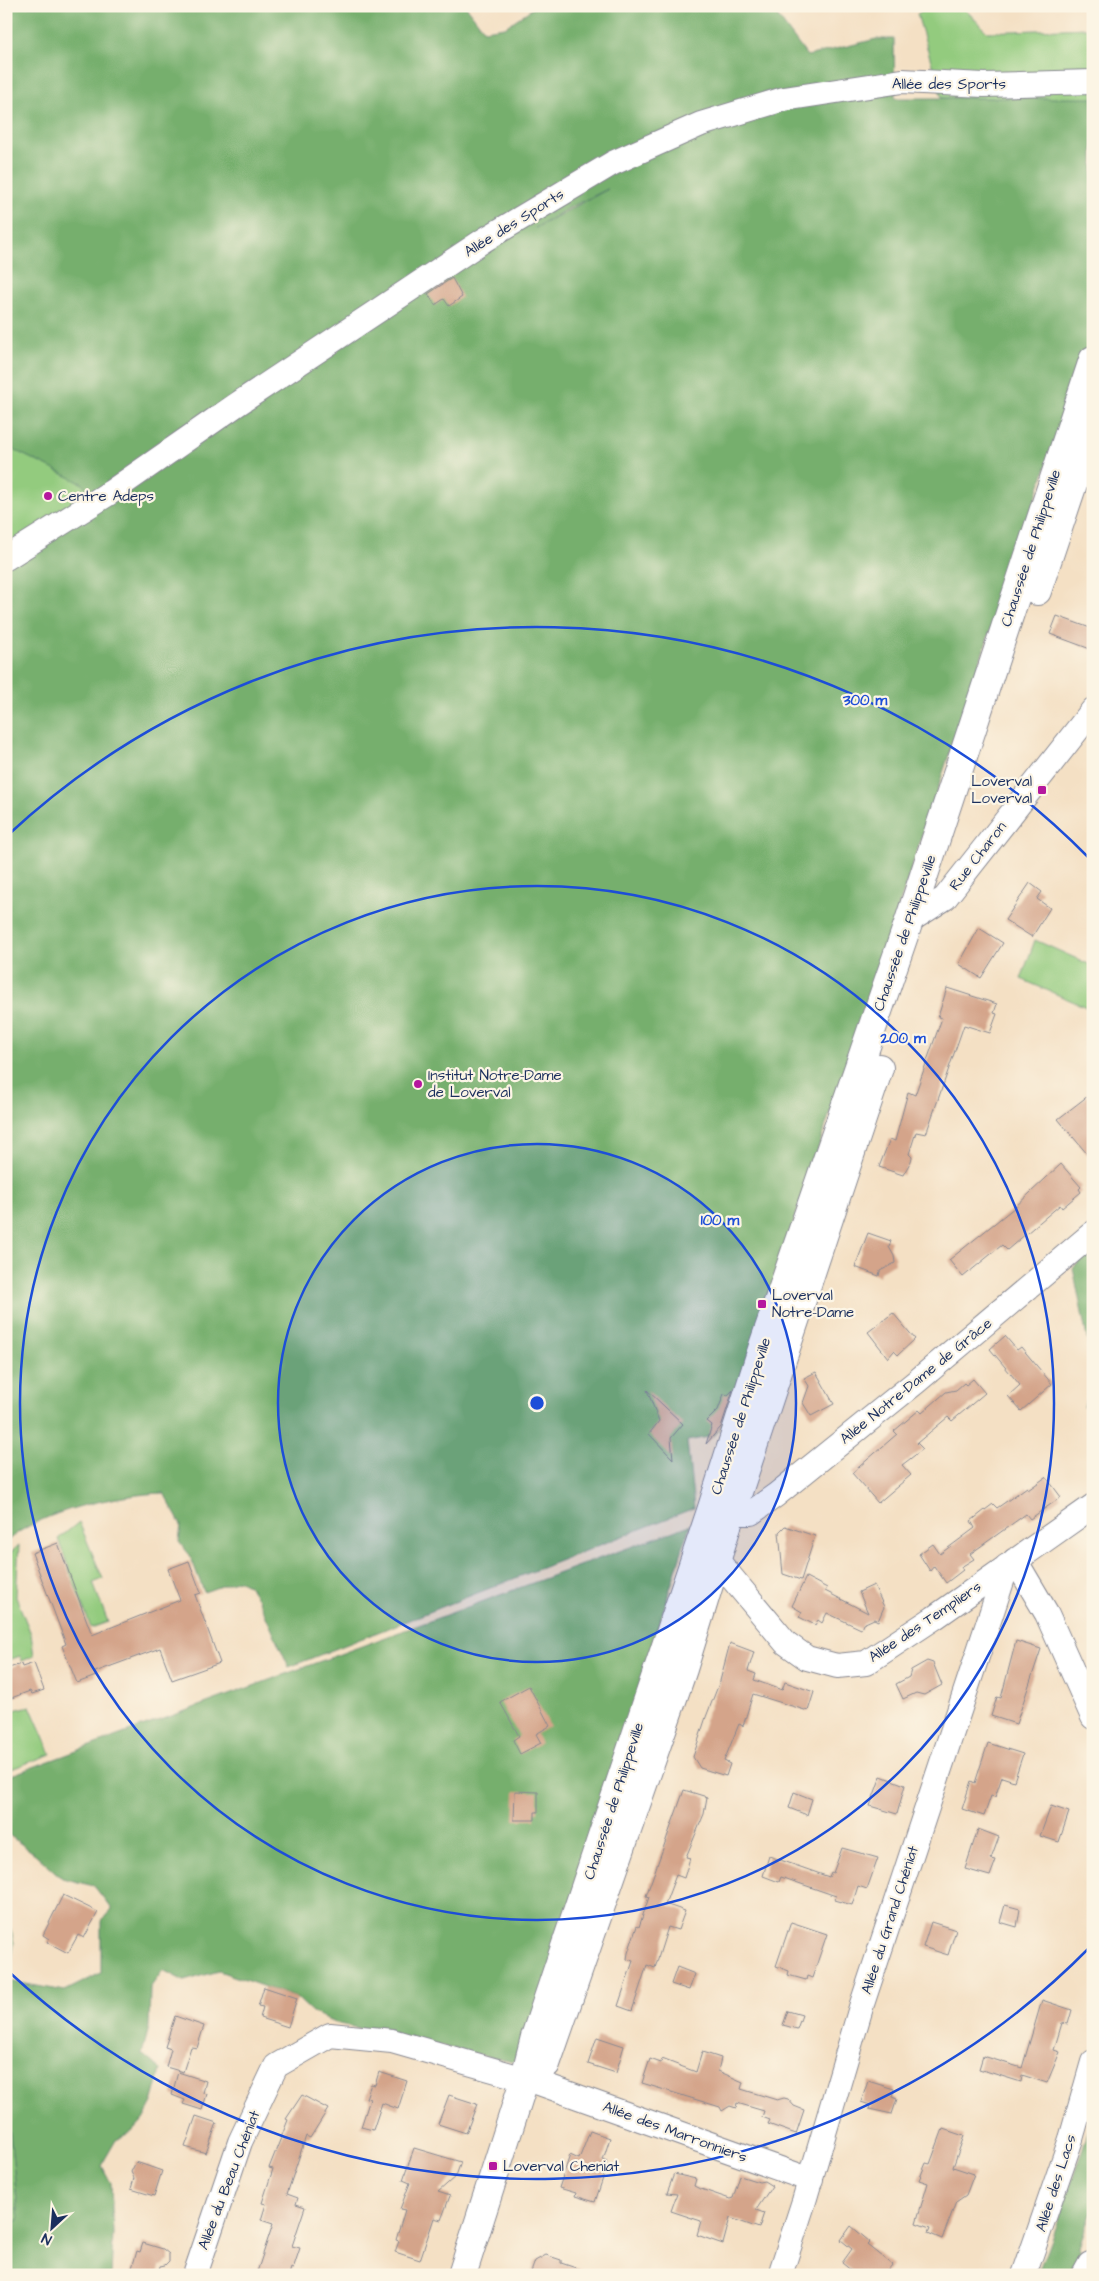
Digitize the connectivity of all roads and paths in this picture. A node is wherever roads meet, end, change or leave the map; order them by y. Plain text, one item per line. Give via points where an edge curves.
1 (1093, 82) edge
2 (1093, 360) edge
3 (1093, 424) edge
4 (6, 558) edge
5 (1088, 724) edge
6 (921, 914) junction
7 (1093, 1233) edge
8 (1093, 1506) edge
9 (721, 1508) junction
10 (707, 1557) junction
11 (1011, 1563) junction
12 (1093, 1717) edge
13 (1093, 2062) edge
14 (532, 2082) junction
15 (811, 2180) junction
16 (194, 2275) edge
17 (462, 2275) edge
18 (480, 2275) edge
19 (780, 2275) edge
20 (1024, 2275) edge

1 - 4 street, Allée des Sports via 984,85 902,82 784,98 701,124 613,163 484,240 111,492
2 - 6 main road, Chaussée de Philippeville
3 - 6 main road, Chaussée de Philippeville
5 - 6 street, Rue Charon via 945,898
6 - 9 main road, Chaussée de Philippeville via 764,1343
7 - 9 street, Allée Notre-Dame de Grâce via 776,1495 751,1513
8 - 11 street, Allée des Templiers
9 - 10 main road, Chaussée de Philippeville
10 - 11 street, Allée des Templiers via 786,1643 808,1658 837,1666 866,1663
10 - 14 main road, Chaussée de Philippeville via 535,2037
11 - 12 street via 1047,1614
11 - 15 street, Allée du Grand Chéniat via 862,2004
13 - 20 street, Allée des Lacs via 1071,2139
14 - 15 street, Allée des Marronniers
14 - 16 street, Allée du Beau Chéniat via 392,2041 330,2035 276,2066 240,2142
14 - 17 main road, Chaussée de Philippeville
14 - 18 main road, Chaussée de Philippeville
15 - 19 street, Allée du Grand Chéniat

